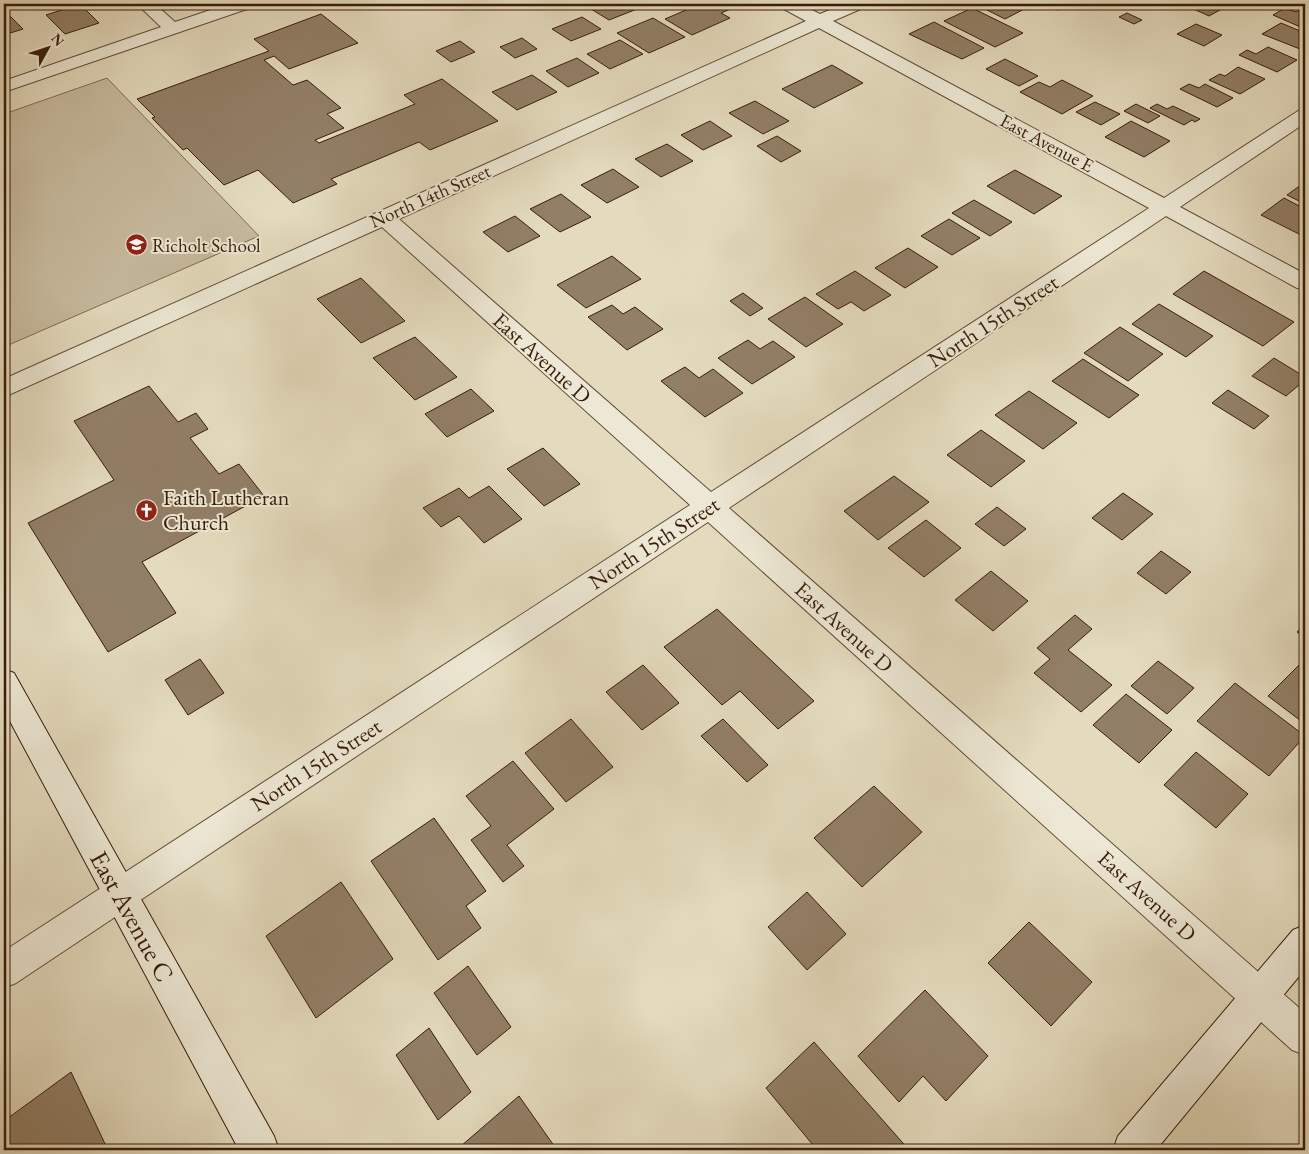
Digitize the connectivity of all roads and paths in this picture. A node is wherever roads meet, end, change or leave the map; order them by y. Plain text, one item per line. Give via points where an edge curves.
1 (145, 4) edge
2 (244, 4) edge
3 (788, 4) edge
4 (857, 4) edge
5 (819, 20) junction
6 (172, 28) junction
7 (4, 87) edge
8 (1305, 115) edge
9 (1166, 207) junction
10 (384, 217) junction
11 (1305, 283) edge
12 (4, 389) edge
13 (709, 507) junction
14 (4, 682) edge
15 (120, 894) junction
16 (1305, 942) edge
17 (4, 971) edge
18 (1260, 996) junction
19 (1305, 1037) edge
20 (260, 1150) edge
21 (1132, 1150) edge

1 - 6 street
2 - 6 street
3 - 5 street, East Avenue E
4 - 5 street, North 14th Street
5 - 9 street, East Avenue E
5 - 10 street, North 14th Street
6 - 7 street
8 - 9 street, North 15th Street
9 - 11 street, East Avenue E
9 - 13 street, North 15th Street
10 - 12 street, North 14th Street
10 - 13 street, East Avenue D
13 - 15 street, North 15th Street
13 - 18 street, East Avenue D
14 - 15 street, East Avenue C
15 - 17 street, North 15th Street
15 - 20 street, East Avenue C
16 - 18 street
18 - 19 street, East Avenue D
18 - 21 street

